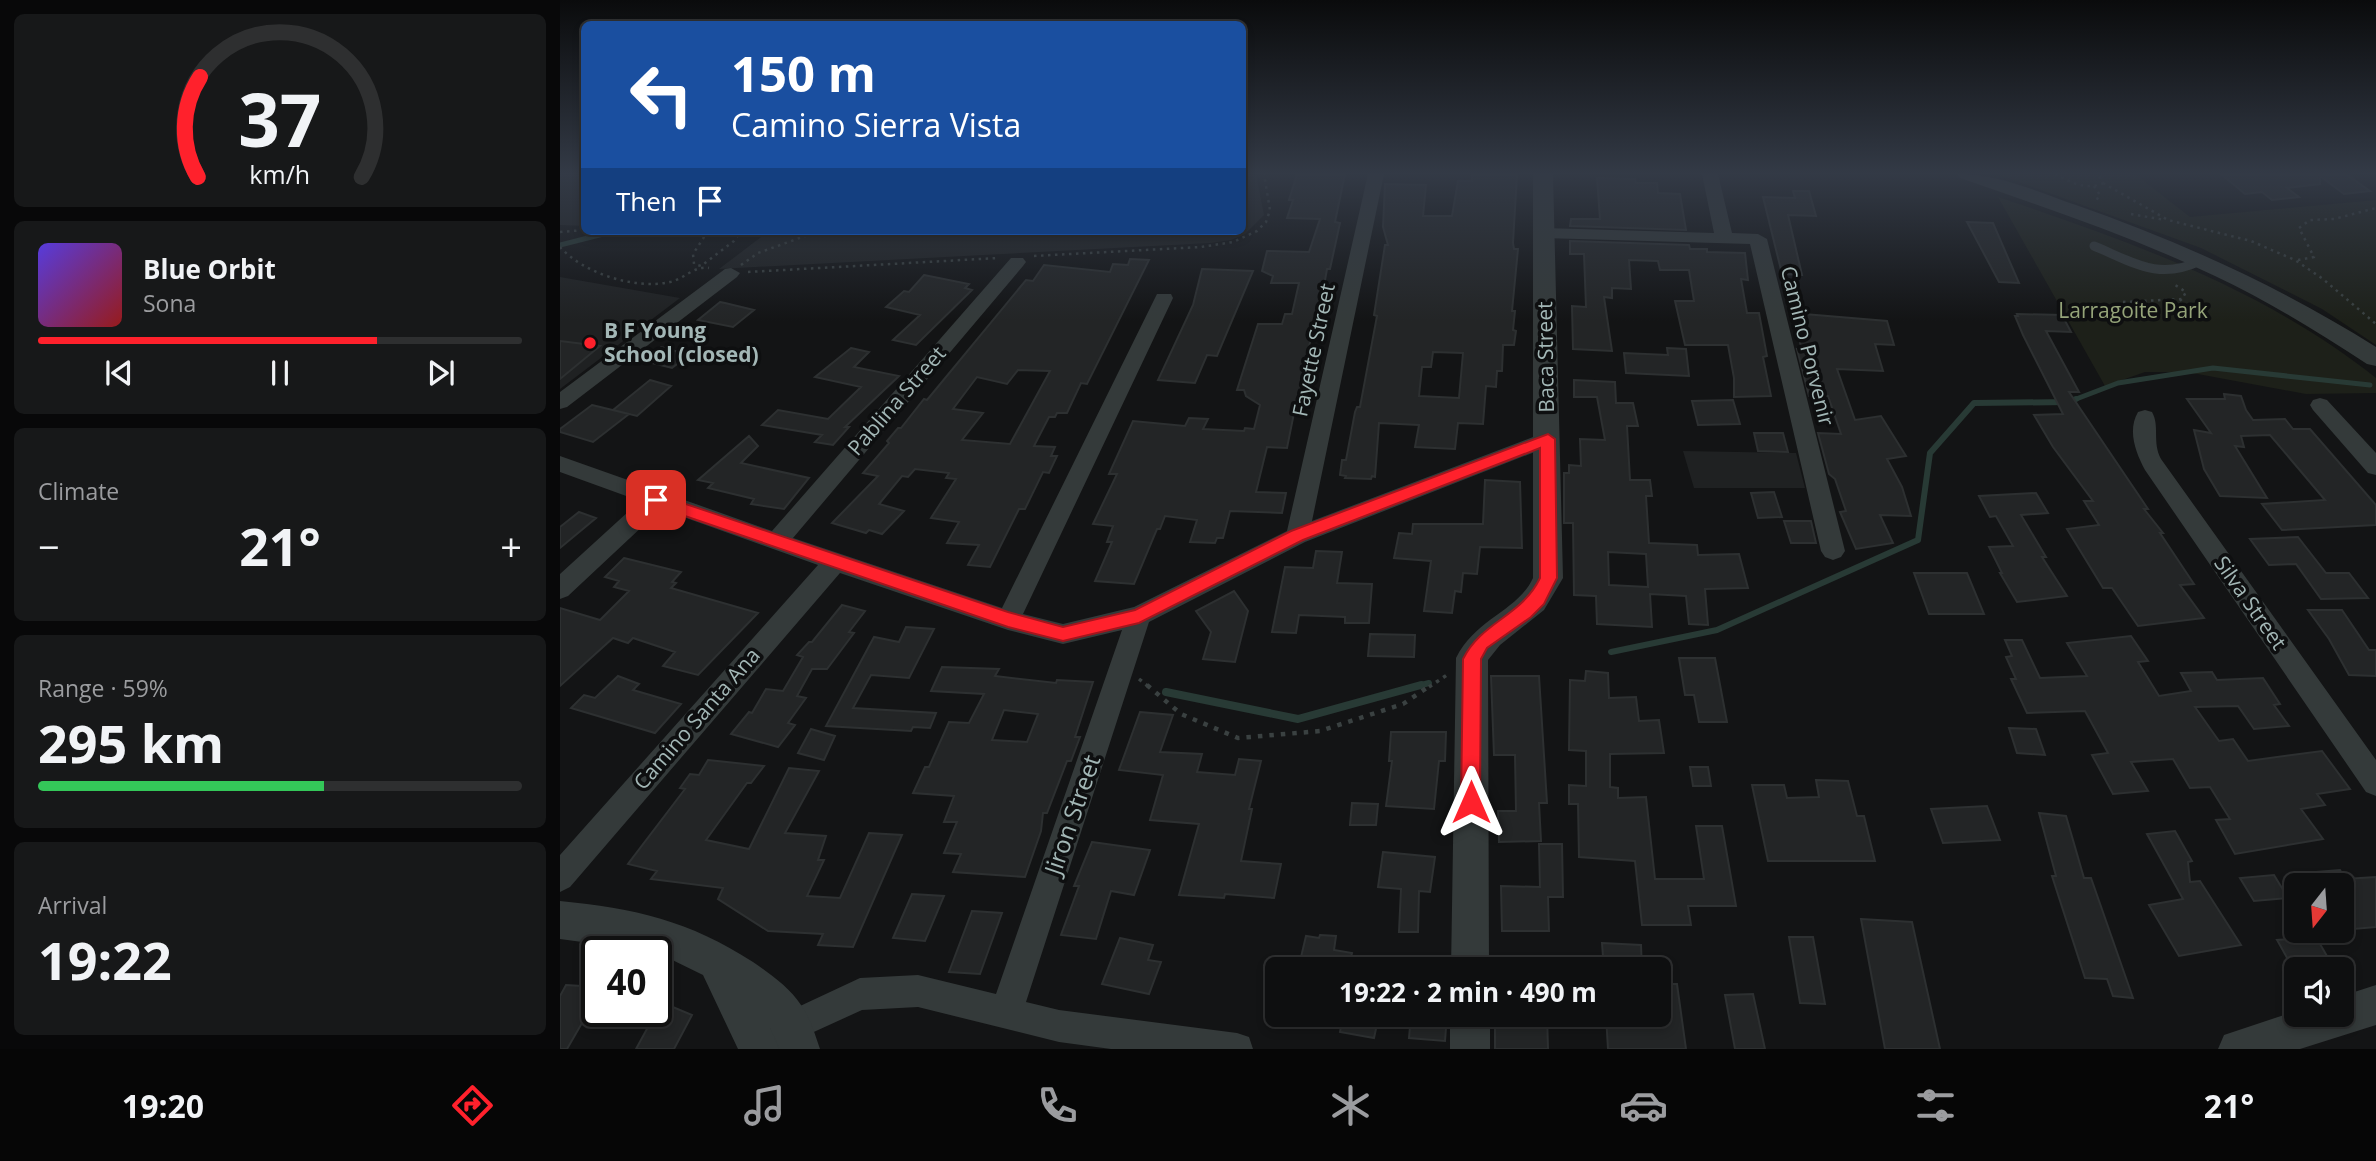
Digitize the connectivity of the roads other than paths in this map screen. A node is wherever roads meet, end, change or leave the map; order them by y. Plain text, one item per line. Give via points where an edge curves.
1 (1365, 223) edge
2 (1544, 223) edge
3 (1721, 223) edge
4 (2105, 223) edge
5 (1544, 233) junction
6 (1724, 238) junction
7 (2094, 246) dead end
8 (1015, 259) road end
9 (2200, 261) junction
10 (731, 272) road end
11 (1164, 298) dead end
12 (2376, 358) edge
13 (560, 402) edge
14 (2320, 405) dead end
15 (2145, 417) dead end
16 (1548, 439) junction
17 (560, 464) edge
18 (2376, 467) edge
19 (656, 500) junction
20 (1297, 536) junction
21 (777, 541) junction
22 (1833, 551) dead end
23 (835, 562) junction
24 (560, 589) edge
25 (1139, 616) junction
26 (1008, 620) junction
27 (2376, 783) edge
28 (560, 877) edge
29 (560, 919) edge
30 (1470, 957) edge
31 (715, 958) junction
32 (2376, 1005) edge
33 (1006, 1013) junction
34 (1470, 1027) edge
35 (790, 1041) edge
36 (759, 1049) edge
37 (1237, 1049) edge
38 (1469, 1049) edge
39 (2238, 1049) edge

1 - 20 street, Fayette Street
2 - 5 street, Baca Street
3 - 6 street
4 - 9 street
5 - 6 street, Camino Porvenir
5 - 16 street, Baca Street
6 - 22 street, Camino Porvenir via 1758,239
7 - 9 lane via 2158,272 2185,270
8 - 21 street, Pablina Street
9 - 12 street via 2286,304
10 - 13 street
11 - 26 street
14 - 18 street
15 - 27 street, Silva Street via 2144,447 2152,464
16 - 20 street
16 - 30 street, Baca Street via 1549,564 1545,587 1525,612 1481,643 1472,659
17 - 19 street
19 - 21 street
19 - 24 street
20 - 25 street
21 - 23 street
23 - 26 street
23 - 28 street, Camino Santa Ana
25 - 26 street via 1063,634
25 - 33 street, Jiron Street
29 - 31 street via 625,925 673,938
31 - 35 street via 768,996
31 - 36 street
32 - 39 street
33 - 35 street via 918,991 860,994
33 - 37 street via 1059,1026
34 - 38 street

